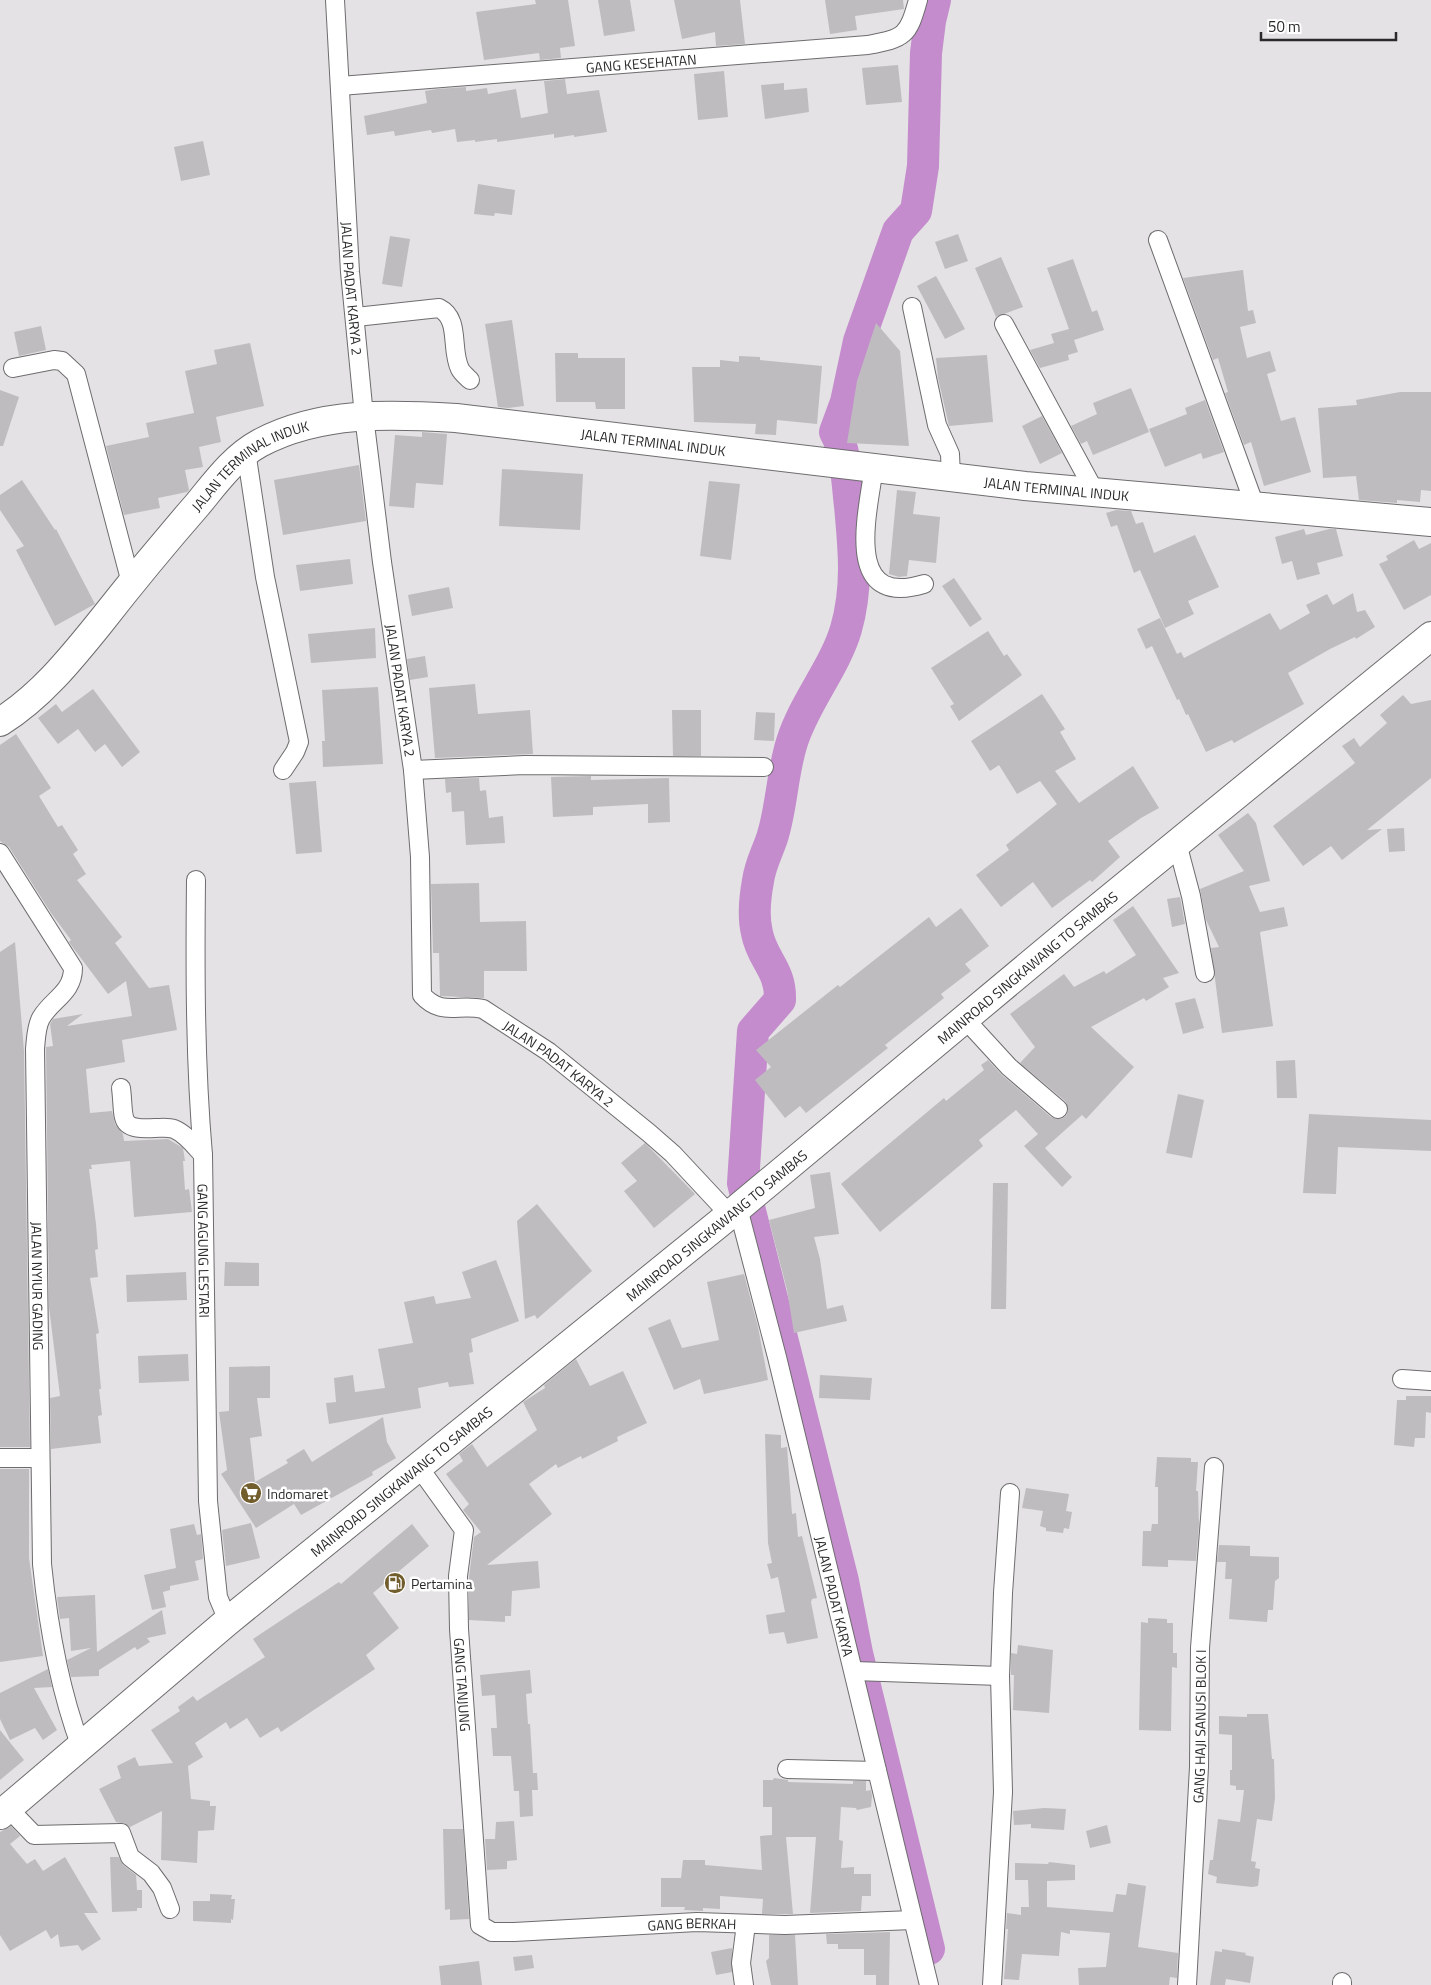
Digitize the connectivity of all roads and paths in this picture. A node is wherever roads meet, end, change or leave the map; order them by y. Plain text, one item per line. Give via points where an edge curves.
1 (335, 0) edge
2 (918, 0) edge
3 (340, 86) junction
4 (1158, 240) dead end
5 (912, 307) dead end
6 (356, 317) junction
7 (1004, 324) dead end
8 (13, 368) dead end
9 (470, 380) dead end
10 (364, 416) junction
11 (246, 451) junction
12 (871, 467) junction
13 (950, 477) junction
14 (1095, 492) junction
15 (1256, 506) junction
16 (1431, 522) edge
17 (131, 584) junction
18 (924, 584) dead end
19 (1431, 636) edge
20 (0, 722) edge
21 (764, 767) dead end
22 (282, 770) dead end
23 (413, 770) junction
24 (1177, 843) junction
25 (0, 853) edge
26 (196, 880) dead end
27 (1205, 973) dead end
28 (964, 1018) junction
29 (120, 1088) dead end
30 (1058, 1108) dead end
31 (203, 1155) junction
32 (741, 1205) junction
33 (1402, 1379) dead end
34 (1431, 1380) edge
35 (0, 1458) edge
36 (40, 1458) junction
37 (418, 1466) junction
38 (1214, 1467) dead end
39 (1010, 1493) dead end
40 (228, 1621) junction
41 (854, 1671) junction
42 (1000, 1676) junction
43 (81, 1747) junction
44 (787, 1769) dead end
45 (877, 1771) junction
46 (8, 1813) edge
47 (170, 1908) dead end
48 (479, 1917) joint
49 (913, 1920) junction
50 (746, 1924) junction
51 (744, 1985) edge
52 (929, 1985) edge
53 (992, 1985) edge
54 (1187, 1985) edge

1 - 3 street, JALAN PADAT KARYA 2
2 - 3 street, GANG KESEHATAN via 907,30 896,39 868,45
3 - 6 street, JALAN PADAT KARYA 2 via 350,272
4 - 15 street
5 - 13 street via 937,425 950,454
6 - 9 street via 439,308 452,321 460,369
6 - 10 street, JALAN PADAT KARYA 2
7 - 14 street
8 - 17 street via 54,360 62,361 76,374
10 - 11 main road, JALAN TERMINAL INDUK via 312,424 273,437
10 - 12 main road, JALAN TERMINAL INDUK via 464,419
10 - 23 street, JALAN PADAT KARYA 2
11 - 17 main road, JALAN TERMINAL INDUK
11 - 22 street via 265,577 298,726 299,742
12 - 13 main road, JALAN TERMINAL INDUK
12 - 18 street via 864,540 870,571 894,589
13 - 14 main road, JALAN TERMINAL INDUK
14 - 15 main road, JALAN TERMINAL INDUK
15 - 16 main road, JALAN TERMINAL INDUK
17 - 20 main road, JALAN TERMINAL INDUK via 57,674
19 - 24 main road, MAINROAD SINGKAWANG TO SAMBAS
21 - 23 street via 525,765
23 - 32 street, JALAN PADAT KARYA 2 via 420,866 422,995 433,1006 442,1009 483,1009 549,1052
24 - 27 street via 1192,896
24 - 28 main road, MAINROAD SINGKAWANG TO SAMBAS
25 - 36 street, JALAN NYIUR GADING via 72,968 65,993 40,1019 36,1032
26 - 31 street, GANG AGUNG LESTARI via 195,988 198,1103
28 - 30 street via 1009,1067
28 - 32 main road, MAINROAD SINGKAWANG TO SAMBAS
29 - 31 street via 128,1127 174,1130 182,1133
31 - 40 street, GANG AGUNG LESTARI via 208,1501 218,1597
32 - 37 main road, MAINROAD SINGKAWANG TO SAMBAS
32 - 41 street, JALAN PADAT KARYA
33 - 34 street
35 - 36 street
36 - 43 street, JALAN NYIUR GADING via 46,1603 67,1702
37 - 40 main road, MAINROAD SINGKAWANG TO SAMBAS
37 - 48 street, GANG TANJUNG via 464,1530 458,1576 459,1629
38 - 54 street, GANG HAJI SANUSI BLOK I via 1200,1648 1199,1777
39 - 42 street
40 - 43 main road, MAINROAD SINGKAWANG TO SAMBAS
41 - 42 street
41 - 45 street, JALAN PADAT KARYA
42 - 53 street via 1003,1792
43 - 46 main road, MAINROAD SINGKAWANG TO SAMBAS
44 - 45 street
45 - 49 street, JALAN PADAT KARYA
46 - 47 street via 30,1833 121,1833 130,1857 162,1888
48 - 50 street, GANG BERKAH via 480,1925 492,1932 697,1922
49 - 50 street, GANG BERKAH
49 - 52 street, JALAN PADAT KARYA
50 - 51 street via 741,1963

